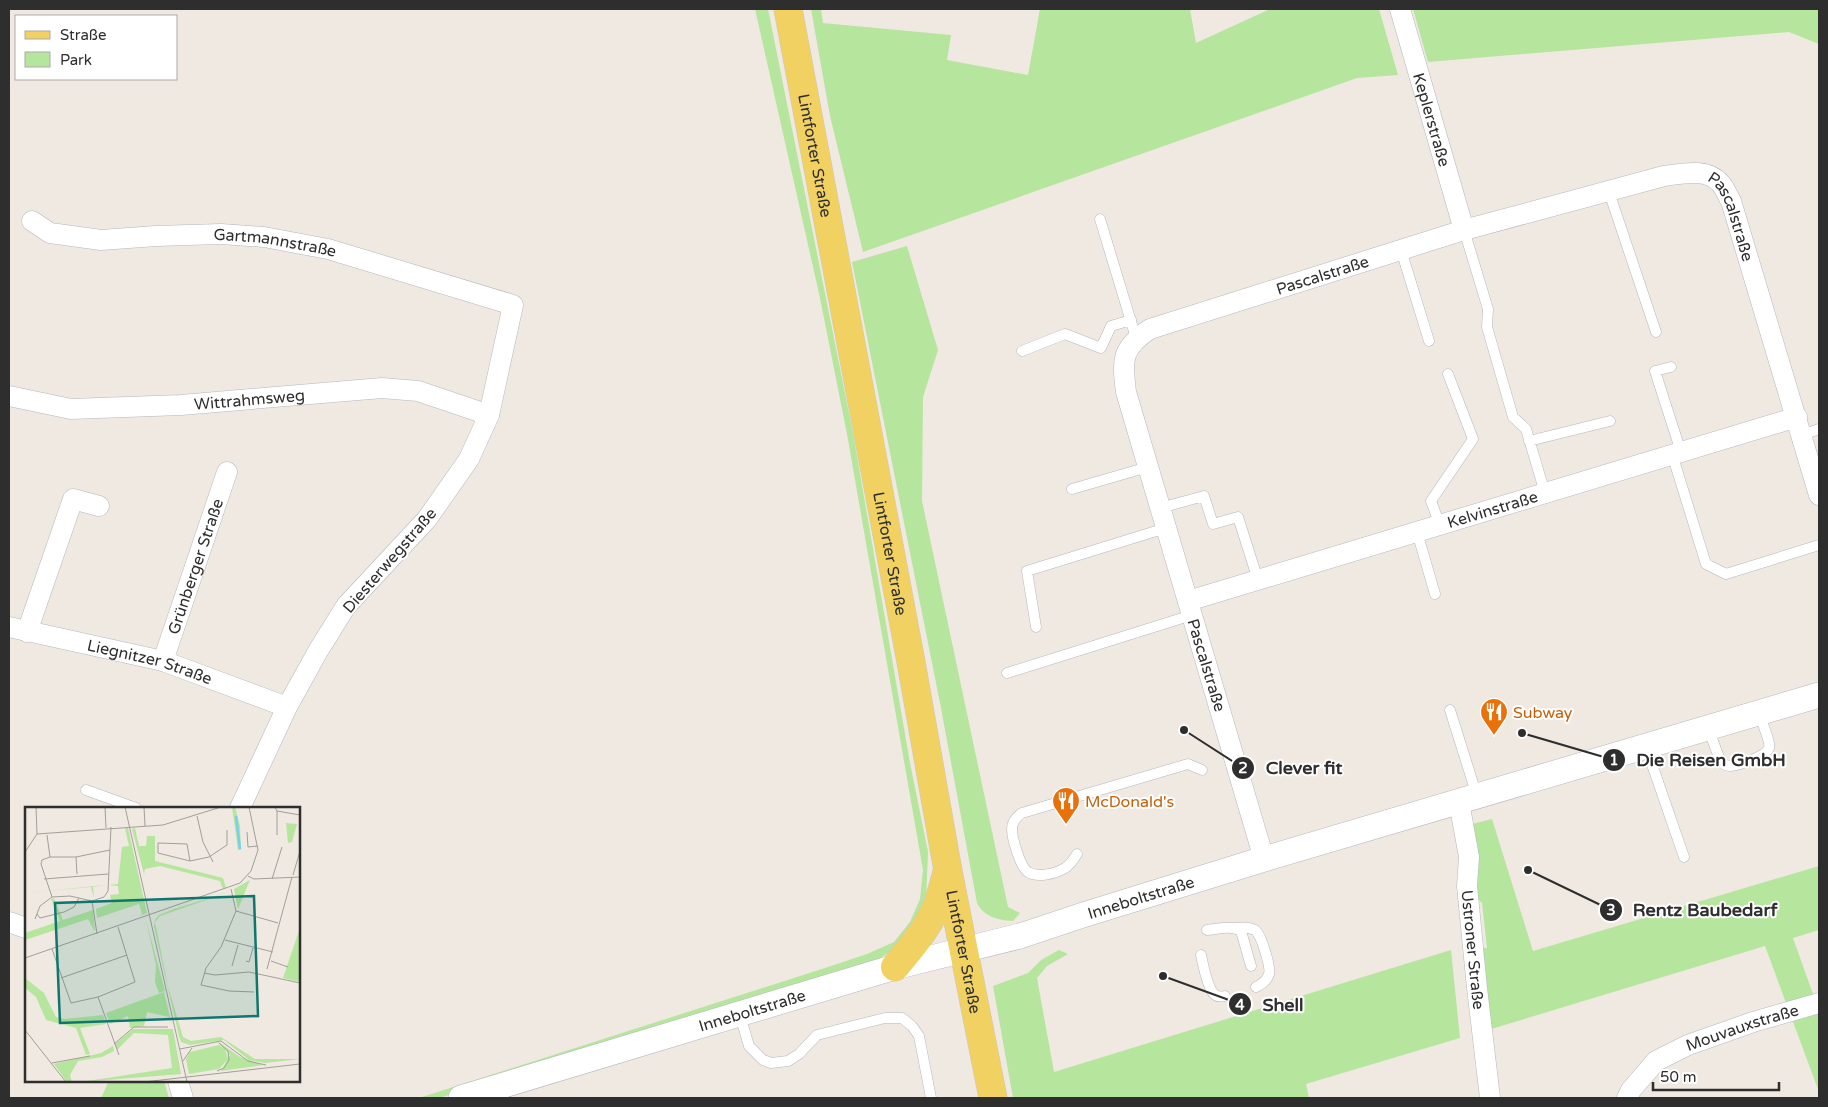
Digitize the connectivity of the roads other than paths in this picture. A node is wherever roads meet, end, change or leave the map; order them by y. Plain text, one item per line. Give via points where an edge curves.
1 (788, 9) edge
2 (1400, 9) edge
3 (1609, 192) junction
4 (1100, 219) dead end
5 (32, 221) dead end
6 (1464, 230) junction
7 (1401, 250) junction
8 (514, 305) joint
9 (1134, 329) junction
10 (1656, 332) dead end
11 (1429, 341) dead end
12 (1022, 351) dead end
13 (1671, 367) dead end
14 (1448, 374) dead end
15 (9, 396) edge
16 (489, 415) junction
17 (1610, 420) dead end
18 (1806, 427) edge
19 (1529, 441) junction
20 (1677, 453) junction
21 (1148, 467) junction
22 (227, 472) dead end
23 (1818, 488) edge
24 (1072, 489) dead end
25 (1545, 493) junction
26 (99, 506) dead end
27 (1160, 508) junction
28 (1440, 525) junction
29 (1166, 528) junction
30 (1417, 532) junction
31 (1819, 545) edge
32 (1258, 580) junction
33 (1435, 594) dead end
34 (1190, 608) junction
35 (1036, 626) dead end
36 (18, 629) edge
37 (163, 661) junction
38 (1007, 673) dead end
39 (1819, 695) edge
40 (287, 707) junction
41 (1450, 710) dead end
42 (1758, 713) junction
43 (1708, 728) junction
44 (1646, 746) junction
45 (1202, 770) dead end
46 (86, 790) dead end
47 (1468, 799) junction
48 (133, 807) edge
49 (240, 807) edge
50 (1078, 854) dead end
51 (1684, 857) dead end
52 (1264, 859) junction
53 (948, 871) junction
54 (9, 922) edge
55 (25, 928) edge
56 (1236, 928) junction
57 (1207, 930) dead end
58 (964, 951) junction
59 (1201, 955) dead end
60 (1251, 966) dead end
61 (895, 967) junction
62 (1256, 987) dead end
63 (1225, 996) dead end
64 (1819, 1003) edge
65 (740, 1015) junction
66 (178, 1082) edge
67 (184, 1098) edge
68 (461, 1098) edge
69 (931, 1098) edge
70 (992, 1098) edge
71 (1490, 1098) edge
72 (1627, 1098) edge

1 - 53 main road, Lintforter Straße
2 - 6 street, Keplerstraße
3 - 6 street, Pascalstraße
3 - 10 lane
3 - 18 street, Pascalstraße via 1664,176 1687,173 1706,174 1720,182 1731,201
4 - 9 lane
5 - 8 street, Gartmannstraße via 50,233 101,240 212,234 264,237 328,249
6 - 7 street, Pascalstraße
6 - 19 lane via 1488,309 1487,327 1513,417 1526,428
7 - 9 street, Pascalstraße via 1150,329
7 - 11 lane
8 - 16 street, Diesterwegstraße
9 - 12 lane via 1111,326 1101,348 1064,334
9 - 21 street, Pascalstraße via 1123,372
13 - 20 lane via 1655,371
14 - 28 lane via 1472,439 1431,501
15 - 16 street, Wittrahmsweg via 71,409 182,405 382,388 418,391
16 - 40 street, Diesterwegstraße via 469,459 427,519 346,606
17 - 19 lane
18 - 20 street, Kelvinstraße
18 - 23 street, Pascalstraße
19 - 25 lane
20 - 25 street, Kelvinstraße
20 - 31 lane via 1706,564 1726,574
21 - 24 lane
21 - 27 street, Pascalstraße
22 - 37 street, Grünberger Straße
25 - 28 street, Kelvinstraße
26 - 36 street via 73,499
27 - 29 street, Pascalstraße
27 - 32 lane via 1204,496 1213,524 1238,517
28 - 30 street, Kelvinstraße
29 - 34 street, Pascalstraße
29 - 35 lane via 1026,571
30 - 32 street, Kelvinstraße
30 - 33 lane
32 - 34 street, Kelvinstraße
34 - 38 lane
34 - 52 street, Pascalstraße
36 - 37 street, Liegnitzer Straße
37 - 40 street, Liegnitzer Straße
39 - 42 street, Inneboltstraße
40 - 49 street, Diesterwegstraße
41 - 47 lane
42 - 43 street, Inneboltstraße
42 - 43 lane via 1770,744 1769,750 1731,766 1720,760
43 - 44 street, Inneboltstraße
44 - 47 street, Inneboltstraße
44 - 51 lane
45 - 50 lane via 1188,764 1022,813 1016,818 1012,830 1021,866 1027,872 1041,875 1057,872
46 - 48 lane
47 - 52 street, Inneboltstraße
47 - 71 street, Ustroner Straße via 1467,886
52 - 58 street, Inneboltstraße
53 - 58 main road, Lintforter Straße
53 - 61 main road via 938,905 928,924
54 - 55 street
56 - 57 lane
56 - 60 lane via 1241,931
56 - 62 lane via 1246,927 1260,935 1270,969 1266,981
58 - 61 street, Inneboltstraße
58 - 70 main road, Lintforter Straße
59 - 63 lane via 1211,989 1219,997
61 - 65 street, Inneboltstraße
64 - 72 street, Mouvauxstraße via 1688,1045 1656,1061
65 - 68 street, Inneboltstraße
65 - 69 lane via 749,1046 763,1060 771,1063 788,1061 817,1034 886,1018 902,1018 919,1036
66 - 67 street

